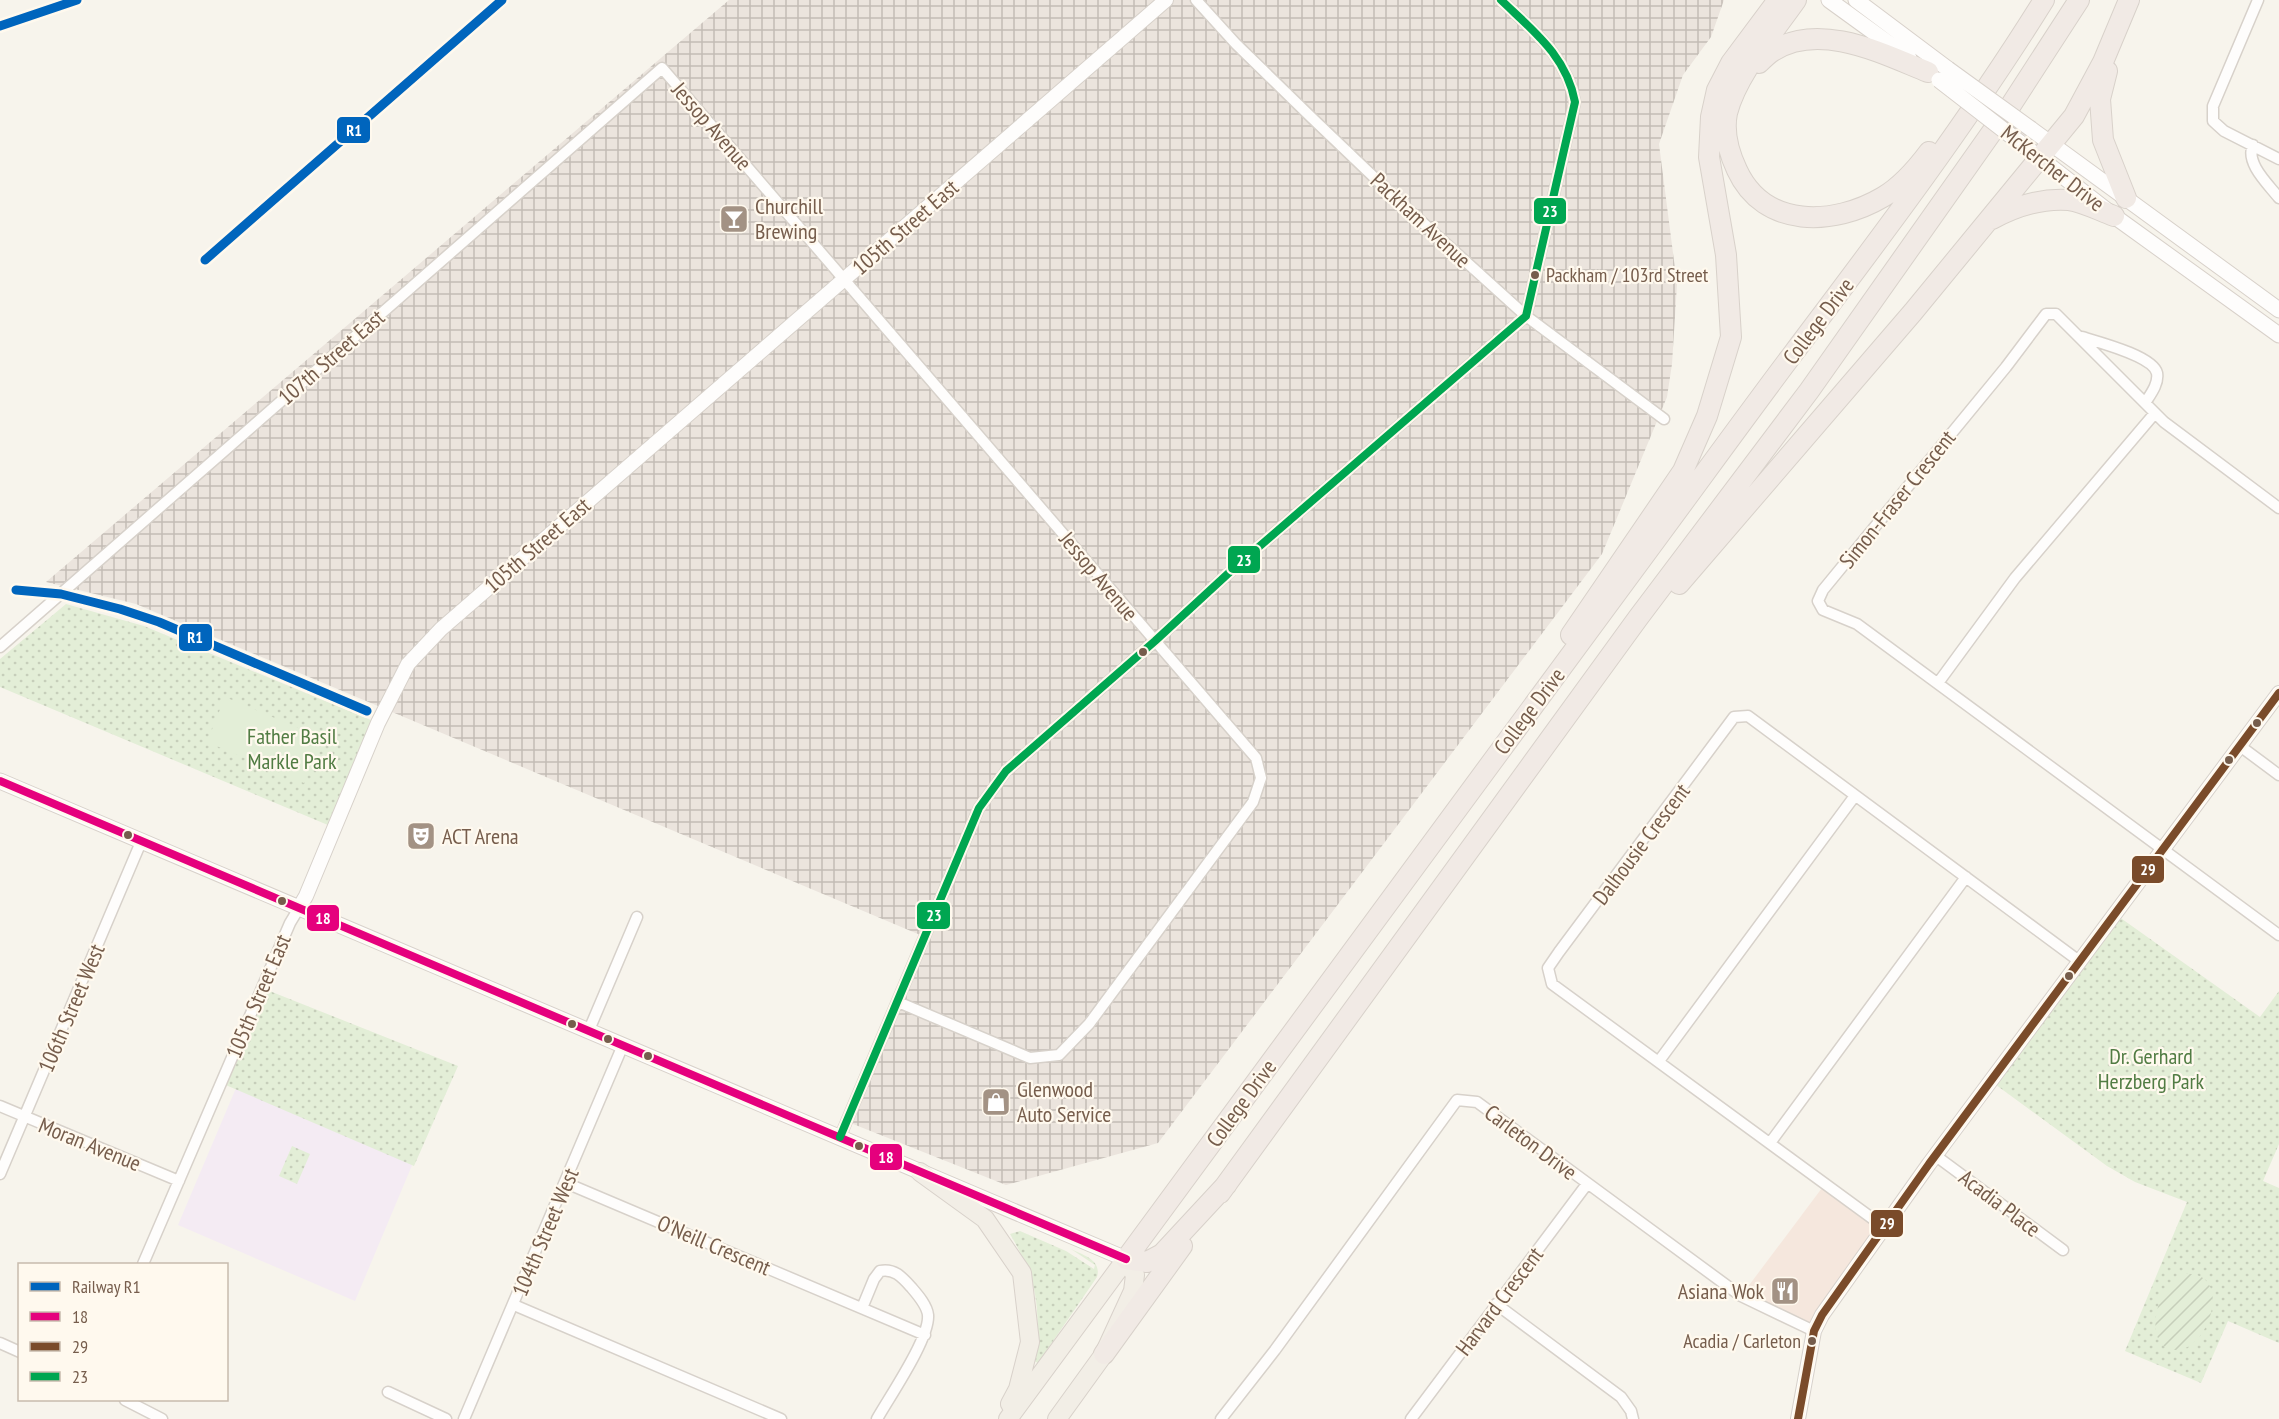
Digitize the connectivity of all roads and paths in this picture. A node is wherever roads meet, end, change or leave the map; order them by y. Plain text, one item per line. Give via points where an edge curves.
1 (1166, 0) edge
2 (1196, 0) edge
3 (1501, 0) edge
4 (1778, 0) edge
5 (1796, 0) edge
6 (1829, 0) edge
7 (1856, 0) edge
8 (2044, 0) edge
9 (2079, 0) edge
10 (2129, 0) edge
11 (2258, 0) edge
12 (2117, 31) junction
13 (2024, 33) junction
14 (662, 68) joint
15 (1938, 74) junction
16 (1743, 77) junction
17 (2253, 145) junction
18 (2045, 151) junction
19 (2279, 159) edge
20 (2126, 198) junction
21 (2279, 198) edge
22 (2114, 216) junction
23 (1987, 221) junction
24 (844, 280) junction
25 (2279, 310) edge
26 (1526, 316) junction
27 (2077, 335) junction
28 (2279, 335) edge
29 (2145, 403) junction
30 (2155, 413) junction
31 (1664, 419) dead end
32 (2279, 508) edge
33 (1155, 641) junction
34 (0, 646) edge
35 (1938, 683) junction
36 (1587, 691) junction
37 (2279, 693) edge
38 (1506, 741) junction
39 (2240, 746) junction
40 (2279, 775) edge
41 (0, 782) edge
42 (1854, 796) junction
43 (141, 842) junction
44 (2163, 848) junction
45 (1966, 877) junction
46 (299, 908) junction
47 (637, 917) dead end
48 (2279, 935) edge
49 (2079, 961) junction
50 (898, 1002) junction
51 (589, 1030) junction
52 (623, 1045) junction
53 (1659, 1061) junction
54 (0, 1106) edge
55 (24, 1117) junction
56 (840, 1137) junction
57 (1770, 1143) junction
58 (1936, 1156) junction
59 (920, 1172) junction
60 (0, 1174) edge
61 (179, 1180) junction
62 (566, 1183) junction
63 (1227, 1184) junction
64 (1587, 1184) junction
65 (1884, 1227) junction
66 (2063, 1250) dead end
67 (1126, 1259) junction
68 (144, 1263) edge
69 (1496, 1304) junction
70 (514, 1305) junction
71 (862, 1308) junction
72 (1814, 1331) junction
73 (925, 1335) junction
74 (0, 1343) edge
75 (18, 1351) edge
76 (1104, 1354) junction
77 (388, 1392) dead end
78 (127, 1401) edge
79 (162, 1419) edge
80 (447, 1419) edge
81 (464, 1419) edge
82 (781, 1419) edge
83 (877, 1419) edge
84 (1001, 1419) edge
85 (1008, 1419) edge
86 (1057, 1419) edge
87 (1221, 1419) edge
88 (1412, 1419) edge
89 (1633, 1419) edge
90 (1798, 1419) edge

1 - 24 street, 105th Street East
2 - 26 street, Packham Avenue via 1312,118
3 - 26 street via 1554,51 1575,102
4 - 38 highway via 1731,63 1717,90 1710,117 1708,158 1726,255 1731,337 1707,416 1683,471 1519,711
5 - 16 highway
6 - 15 main road, McKercher Drive
7 - 15 main road, McKercher Drive
8 - 13 highway, College Drive
9 - 36 highway, College Drive via 2011,105 1809,391
10 - 12 highway
11 - 17 street via 2213,106 2212,121
12 - 18 highway via 2080,105
12 - 20 highway via 2100,99 2103,140
13 - 16 highway via 1918,166 1884,196 1847,214 1788,215 1756,198 1744,185 1728,150 1726,130 1733,96
13 - 38 highway, College Drive via 1891,224
14 - 24 street, Jessop Avenue
14 - 34 street, 107th Street East
15 - 16 highway via 1869,47 1837,40 1807,40 1772,51
15 - 18 main road, McKercher Drive, bridge via 2019,142
15 - 18 main road, McKercher Drive, bridge via 2031,129
17 - 19 street
17 - 21 street via 2252,162
18 - 20 main road, McKercher Drive
18 - 22 main road, McKercher Drive
18 - 23 highway
20 - 25 main road, McKercher Drive
22 - 23 highway via 2071,200 2036,202
22 - 28 main road, McKercher Drive
23 - 36 highway
24 - 33 street, Jessop Avenue
24 - 46 street, 105th Street East via 441,628 408,664 378,723
26 - 31 street, Packham Avenue
26 - 33 street
27 - 29 street, Simon-Fraser Crescent
27 - 29 street, Simon-Fraser Crescent via 2152,365 2157,379
27 - 35 street, Simon-Fraser Crescent via 2056,314 2046,314 1819,595 1823,610 1857,624
29 - 30 street, Simon-Fraser Crescent
30 - 32 street, Simon-Fraser Crescent
30 - 35 street via 2015,578
33 - 50 street via 1006,771 986,799
33 - 50 street, Jessop Avenue via 1256,758 1262,778 1253,802 1089,1024 1059,1054 1030,1058
35 - 44 street, Simon-Fraser Crescent
36 - 63 highway, College Drive
37 - 39 street
38 - 67 highway, College Drive
39 - 40 street
39 - 44 street
41 - 43 main road
42 - 45 street, Dalhousie Crescent
42 - 53 street
42 - 53 street, Dalhousie Crescent via 1748,716 1734,717 1559,952 1548,968 1552,984
43 - 46 main road
43 - 55 street, 106th Street West
44 - 48 street, Simon-Fraser Crescent
44 - 49 street
45 - 49 street, Dalhousie Crescent
45 - 57 street
46 - 51 main road
46 - 61 street, 105th Street East
47 - 51 street
49 - 58 street
50 - 56 street
51 - 52 main road
52 - 56 main road
52 - 62 street, 104th Street West
53 - 57 street, Dalhousie Crescent
54 - 55 street, Moran Avenue
55 - 60 street, 106th Street West
55 - 61 street, Moran Avenue
56 - 59 main road
57 - 65 street, Dalhousie Crescent
58 - 65 street
58 - 66 street, Acadia Place
59 - 67 main road
59 - 84 main road via 985,1219 1022,1273 1030,1342 1018,1389
61 - 68 street, 105th Street East
62 - 70 street, 104th Street West
62 - 71 street, O'Neill Crescent
63 - 67 highway via 1162,1254 1147,1262
63 - 76 highway, College Drive
64 - 69 street, Harvard Crescent
64 - 72 street, Carleton Drive via 1741,1296
64 - 87 street, Carleton Drive via 1477,1102 1457,1100
65 - 72 street
67 - 76 main road via 1135,1275 1133,1291
67 - 85 main road, College Drive
69 - 88 street, Harvard Crescent
69 - 89 street via 1621,1397
70 - 81 street, 104th Street West
70 - 82 street
71 - 73 street, O'Neill Crescent
71 - 73 street via 880,1271 894,1272 923,1303 928,1314
72 - 90 street
73 - 83 street
74 - 75 street
76 - 86 main road, College Drive
77 - 80 street
78 - 79 street

